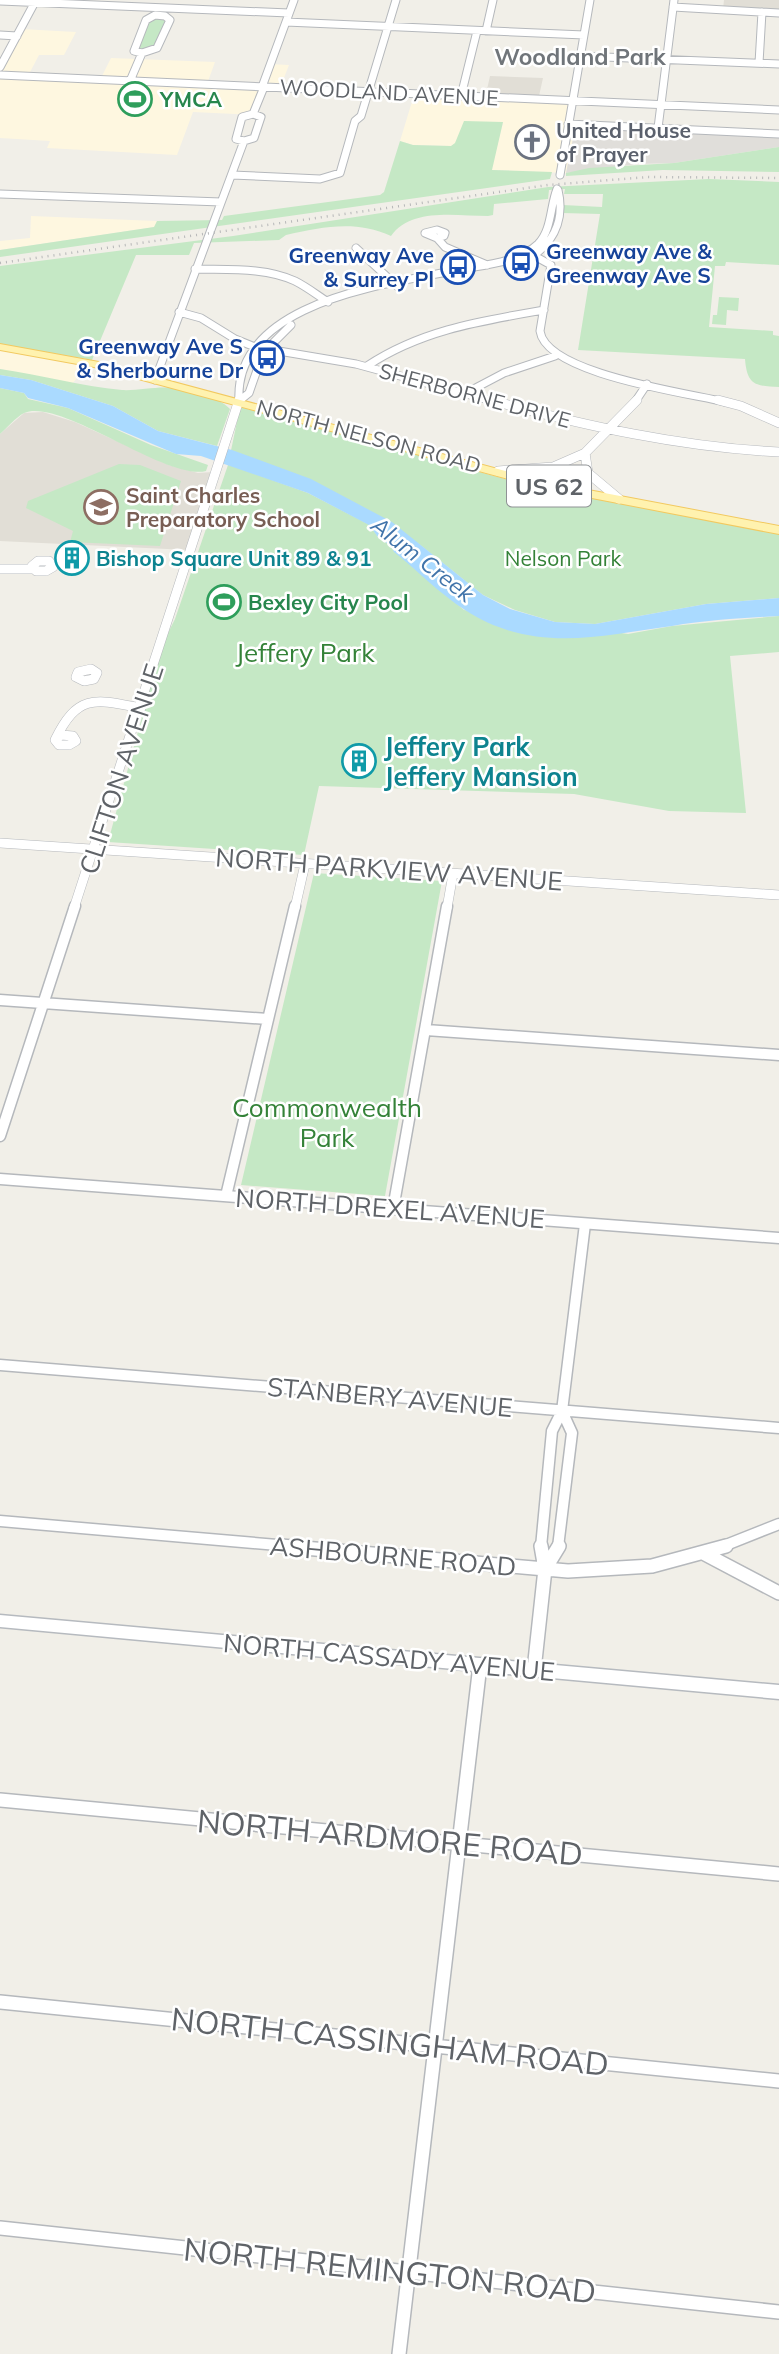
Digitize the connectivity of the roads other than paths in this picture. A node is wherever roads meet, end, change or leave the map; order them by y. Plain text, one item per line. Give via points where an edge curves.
1 (191, 0) edge
2 (294, 0) edge
3 (396, 0) edge
4 (493, 0) edge
5 (590, 0) edge
6 (0, 1) edge
7 (36, 1) edge
8 (114, 3) edge
9 (673, 4) edge
10 (163, 8) junction
11 (187, 9) junction
12 (762, 12) junction
13 (289, 13) junction
14 (779, 13) edge
15 (160, 15) junction
16 (286, 22) junction
17 (388, 27) junction
18 (477, 31) junction
19 (486, 31) junction
20 (0, 35) edge
21 (584, 35) junction
22 (17, 36) junction
23 (142, 53) junction
24 (580, 56) junction
25 (666, 60) junction
26 (759, 63) junction
27 (779, 64) edge
28 (0, 67) edge
29 (0, 75) edge
30 (130, 81) junction
31 (263, 87) junction
32 (368, 92) junction
33 (461, 96) junction
34 (573, 101) junction
35 (661, 104) junction
36 (779, 110) edge
37 (253, 114) junction
38 (568, 124) junction
39 (658, 128) junction
40 (779, 134) edge
41 (244, 141) junction
42 (232, 174) junction
43 (560, 175) dead end
44 (0, 194) edge
45 (221, 202) junction
46 (437, 238) dead end
47 (356, 248) dead end
48 (531, 253) junction
49 (490, 266) junction
50 (195, 270) junction
51 (397, 286) junction
52 (330, 303) junction
53 (544, 310) junction
54 (179, 312) junction
55 (255, 347) junction
56 (0, 348) edge
57 (266, 349) junction
58 (555, 356) junction
59 (367, 366) junction
60 (155, 380) junction
61 (647, 384) junction
62 (466, 393) junction
63 (239, 401) junction
64 (779, 423) edge
65 (607, 431) junction
66 (779, 452) edge
67 (585, 453) junction
68 (498, 471) junction
69 (619, 499) junction
70 (779, 530) edge
71 (0, 569) edge
72 (34, 569) dead end
73 (94, 679) dead end
74 (95, 701) junction
75 (141, 708) junction
76 (55, 740) dead end
77 (0, 843) edge
78 (94, 849) junction
79 (305, 864) junction
80 (453, 874) junction
81 (779, 895) edge
82 (0, 1000) edge
83 (44, 1003) junction
84 (268, 1019) junction
85 (426, 1030) junction
86 (779, 1055) edge
87 (0, 1136) edge
88 (0, 1179) edge
89 (226, 1196) junction
90 (393, 1209) junction
91 (585, 1224) junction
92 (779, 1238) edge
93 (0, 1365) edge
94 (562, 1411) junction
95 (779, 1428) edge
96 (0, 1521) edge
97 (779, 1524) edge
98 (705, 1554) junction
99 (545, 1569) junction
100 (779, 1593) edge
101 (0, 1621) edge
102 (480, 1665) junction
103 (534, 1670) junction
104 (779, 1692) edge
105 (0, 1800) edge
106 (458, 1844) junction
107 (779, 1874) edge
108 (0, 2002) edge
109 (436, 2046) junction
110 (779, 2081) edge
111 (0, 2228) edge
112 (409, 2272) junction
113 (779, 2312) edge
114 (399, 2354) edge

1 - 11 street
2 - 13 street
3 - 17 street
4 - 19 street
5 - 21 street
6 - 7 street
7 - 8 street
7 - 22 street
8 - 10 street
9 - 12 street
9 - 25 street
10 - 11 street
10 - 15 street
11 - 13 street
12 - 14 street
12 - 26 street
13 - 16 street
15 - 23 street via 146,20 133,48
15 - 23 street via 170,20 157,48
16 - 17 street
16 - 31 street
17 - 18 street
17 - 32 street
18 - 19 street
18 - 33 street
19 - 21 street
20 - 22 street
21 - 24 street
22 - 28 street
23 - 30 street
24 - 25 street
24 - 34 street
25 - 26 street
25 - 35 street
26 - 27 street
29 - 30 street, WOODLAND AVENUE
30 - 31 street, WOODLAND AVENUE
31 - 32 street, WOODLAND AVENUE
31 - 37 street
32 - 33 street, WOODLAND AVENUE
32 - 42 street via 340,173 320,178
33 - 34 street, WOODLAND AVENUE
34 - 35 street, WOODLAND AVENUE
34 - 38 street
35 - 36 street, WOODLAND AVENUE
35 - 39 street
37 - 41 street via 261,119 254,138
37 - 41 street via 242,117 235,136
38 - 39 street
38 - 43 street
39 - 40 street
41 - 42 street
42 - 45 street
44 - 45 street
45 - 50 street
46 - 49 street via 446,247
47 - 51 street
48 - 48 street via 551,242 556,232 557,189 545,235
48 - 49 street
48 - 53 street via 551,265
49 - 51 street
50 - 52 street via 281,277
50 - 54 street
51 - 52 street
52 - 55 street via 282,323
52 - 57 street via 290,326
53 - 58 street via 541,338
53 - 59 street via 419,336
54 - 55 street, SHERBORNE DRIVE via 202,317
54 - 60 street
55 - 57 street, SHERBORNE DRIVE
55 - 63 street via 237,393
56 - 60 main road, NORTH NELSON ROAD / US 62
57 - 59 street, SHERBORNE DRIVE
57 - 63 street via 249,393
58 - 61 street via 588,370
58 - 62 street via 504,373
59 - 62 street, SHERBORNE DRIVE
60 - 63 main road, NORTH NELSON ROAD / US 62
61 - 64 street via 733,404
61 - 65 street
62 - 65 street, SHERBORNE DRIVE
63 - 68 main road, NORTH NELSON ROAD / US 62
63 - 75 street, CLIFTON AVENUE
65 - 66 street, SHERBORNE DRIVE via 689,446
65 - 67 street
67 - 68 street via 553,467
67 - 69 street via 588,473
68 - 69 main road, NORTH NELSON ROAD / US 62
69 - 70 main road, NORTH NELSON ROAD / US 62
71 - 72 street
73 - 74 street via 90,694
74 - 75 street
74 - 76 street via 81,703 67,714
75 - 78 street, CLIFTON AVENUE
77 - 78 street, NORTH PARKVIEW AVENUE
78 - 79 street, NORTH PARKVIEW AVENUE
78 - 83 street, CLIFTON AVENUE
79 - 80 street, NORTH PARKVIEW AVENUE
79 - 84 street
80 - 81 street, NORTH PARKVIEW AVENUE
80 - 85 street
82 - 83 street
83 - 84 street
83 - 87 street, CLIFTON AVENUE
84 - 89 street
85 - 86 street
85 - 90 street
88 - 89 street, NORTH DREXEL AVENUE
89 - 90 street, NORTH DREXEL AVENUE
90 - 91 street, NORTH DREXEL AVENUE
91 - 92 street, NORTH DREXEL AVENUE
91 - 94 street
93 - 94 street, STANBERY AVENUE
94 - 95 street, STANBERY AVENUE
94 - 99 street via 552,1432 540,1542
94 - 99 street via 572,1433 560,1544
96 - 99 street, ASHBOURNE ROAD
97 - 98 street, ASHBOURNE ROAD
98 - 99 street, ASHBOURNE ROAD via 643,1569
98 - 100 street
99 - 103 street
101 - 102 street, NORTH CASSADY AVENUE
102 - 103 street, NORTH CASSADY AVENUE
102 - 106 street
103 - 104 street, NORTH CASSADY AVENUE
105 - 106 street, NORTH ARDMORE ROAD
106 - 107 street, NORTH ARDMORE ROAD
106 - 109 street
108 - 109 street, NORTH CASSINGHAM ROAD
109 - 110 street, NORTH CASSINGHAM ROAD
109 - 112 street
111 - 112 street, NORTH REMINGTON ROAD
112 - 113 street, NORTH REMINGTON ROAD
112 - 114 street

